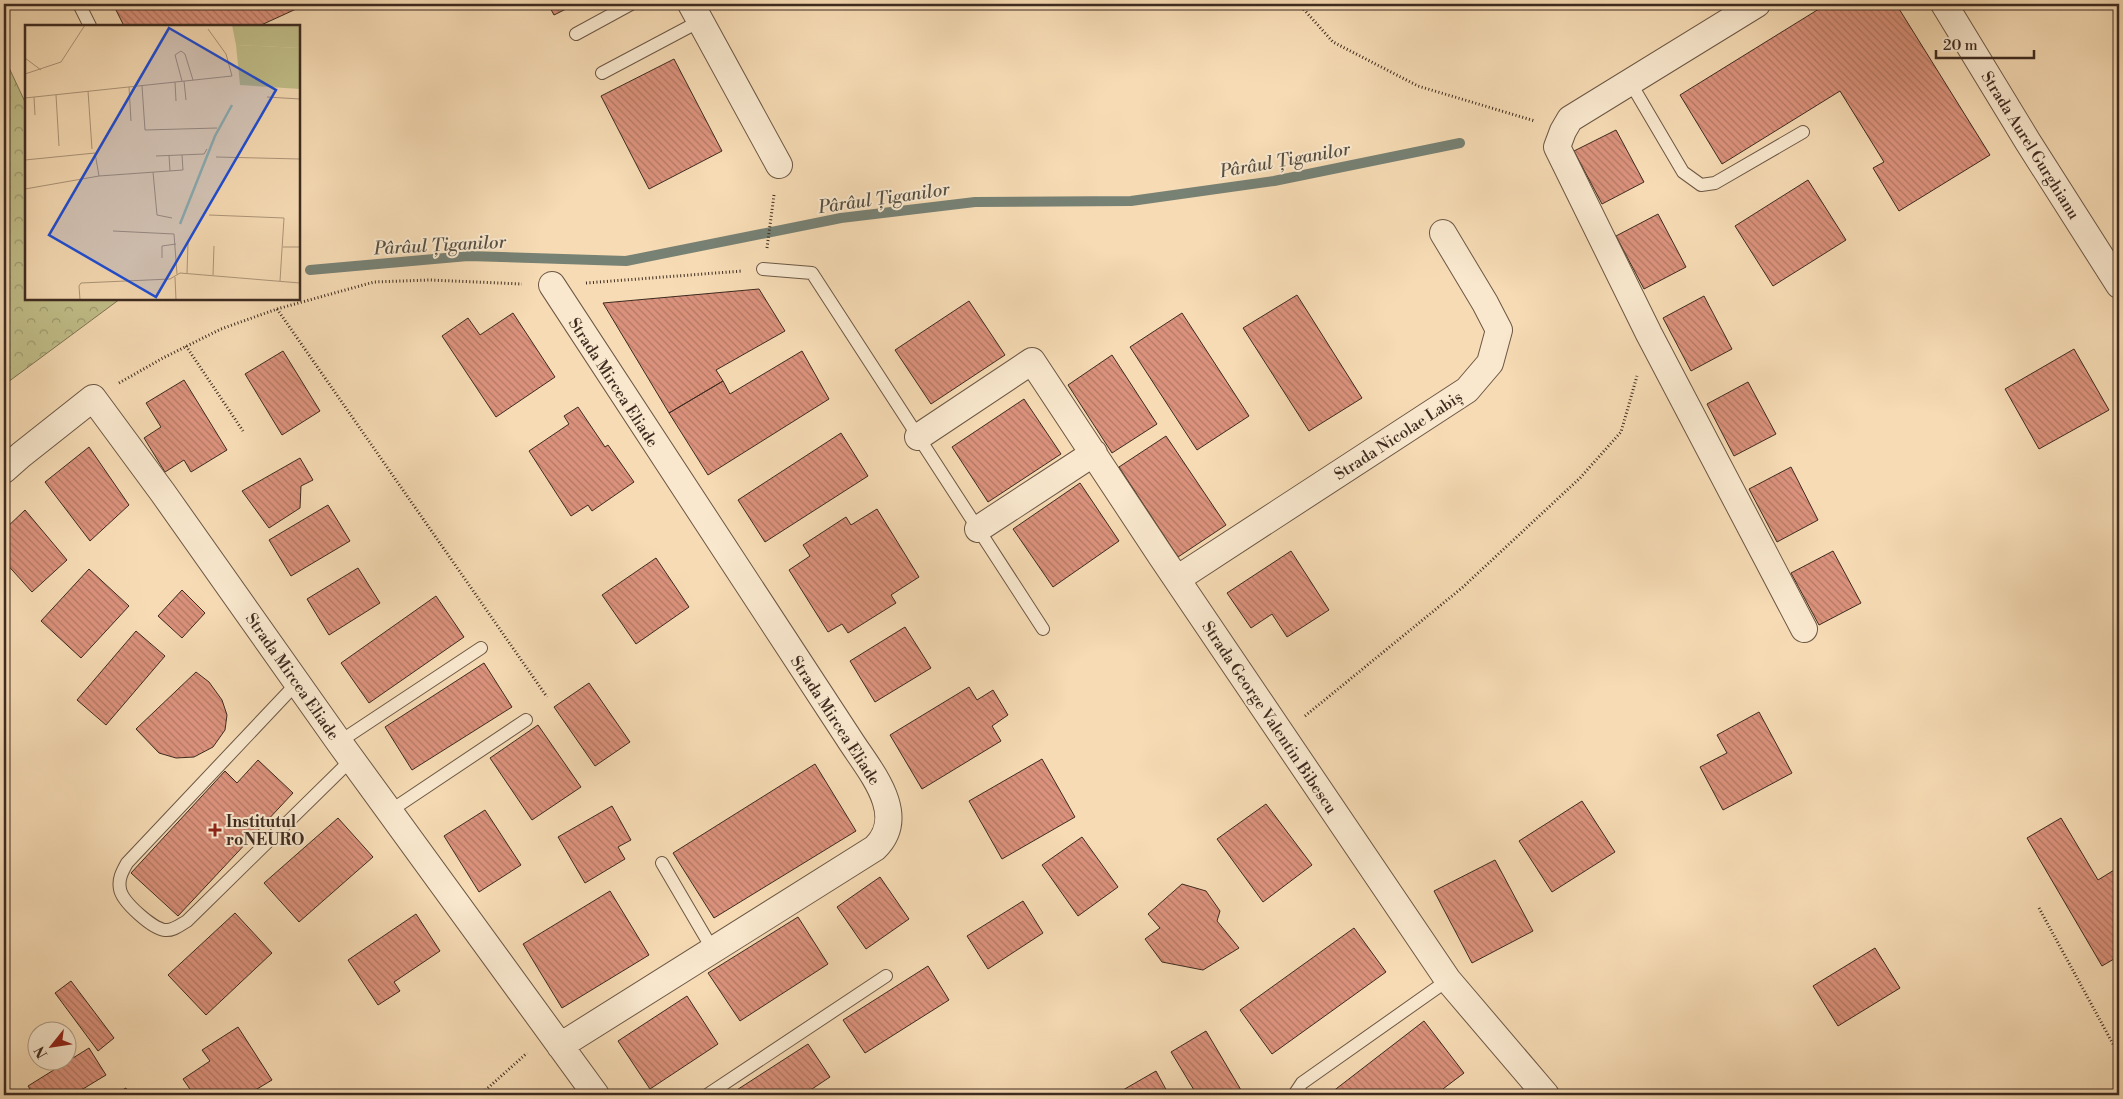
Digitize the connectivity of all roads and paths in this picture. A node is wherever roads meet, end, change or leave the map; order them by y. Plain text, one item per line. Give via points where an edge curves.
1 (79, 4) edge
2 (631, 4) edge
3 (1299, 4) edge
4 (1757, 4) edge
5 (1944, 4) edge
6 (696, 12) edge
7 (90, 25) edge
8 (576, 34) dead end
9 (602, 73) dead end
10 (1630, 82) junction
11 (1563, 131) junction
12 (1803, 132) dead end
13 (779, 166) joint
14 (1443, 233) dead end
15 (764, 269) junction
16 (552, 285) junction
17 (2119, 285) edge
18 (277, 309) junction
19 (1649, 334) junction
20 (186, 346) junction
21 (93, 398) junction
22 (243, 430) dead end
23 (918, 436) junction
24 (1094, 453) junction
25 (4, 470) edge
26 (978, 529) junction
27 (1177, 579) junction
28 (1043, 629) dead end
29 (1804, 629) dead end
30 (481, 648) dead end
31 (297, 683) junction
32 (547, 697) dead end
33 (526, 720) dead end
34 (1282, 735) junction
35 (346, 751) junction
36 (390, 811) junction
37 (662, 863) dead end
38 (2039, 908) dead end
39 (713, 950) junction
40 (886, 976) dead end
41 (1448, 980) junction
42 (555, 1039) junction
43 (2119, 1055) edge
44 (480, 1095) edge
45 (596, 1095) edge
46 (707, 1095) edge
47 (1294, 1095) edge
48 (1546, 1095) edge

1 - 7 lane
2 - 8 lane
3 - 11 path via 1333,42 1418,86
4 - 10 street
5 - 17 street, Strada Aurel Gurghianu
6 - 9 lane
6 - 13 street
10 - 11 street via 1570,119
10 - 12 lane via 1683,172 1702,184 1715,182
11 - 19 street via 1558,147
13 - 15 path
14 - 27 street, Strada Nicolae Labiș via 1499,330 1490,363 1467,390
15 - 16 path
15 - 23 lane via 812,272
16 - 18 path via 430,280 374,282
16 - 39 street, Strada Mircea Eliade via 848,737 888,807 890,823 885,838 875,848
18 - 20 path via 221,329
18 - 32 path
19 - 29 street
19 - 34 path via 1621,432 1580,478 1463,587
20 - 21 path
20 - 22 path
21 - 25 street
21 - 31 street, Strada Mircea Eliade
23 - 24 street, Strada George Valentin Bibescu via 1032,361
23 - 26 lane
24 - 26 street
24 - 27 street, Strada George Valentin Bibescu
26 - 28 lane
27 - 34 street, Strada George Valentin Bibescu
30 - 35 lane
31 - 35 street, Strada Mircea Eliade
31 - 35 lane via 127,863 119,878 120,891 126,903 158,929 168,931 178,927
33 - 36 lane
34 - 41 street, Strada George Valentin Bibescu
35 - 36 street, Strada Mircea Eliade
36 - 42 street, Strada Mircea Eliade
37 - 39 lane
38 - 43 path
39 - 42 street, Strada Mircea Eliade
40 - 46 lane
41 - 47 lane via 1302,1082
41 - 48 street, Strada George Valentin Bibescu
42 - 44 path
42 - 45 street, Strada Mircea Eliade

